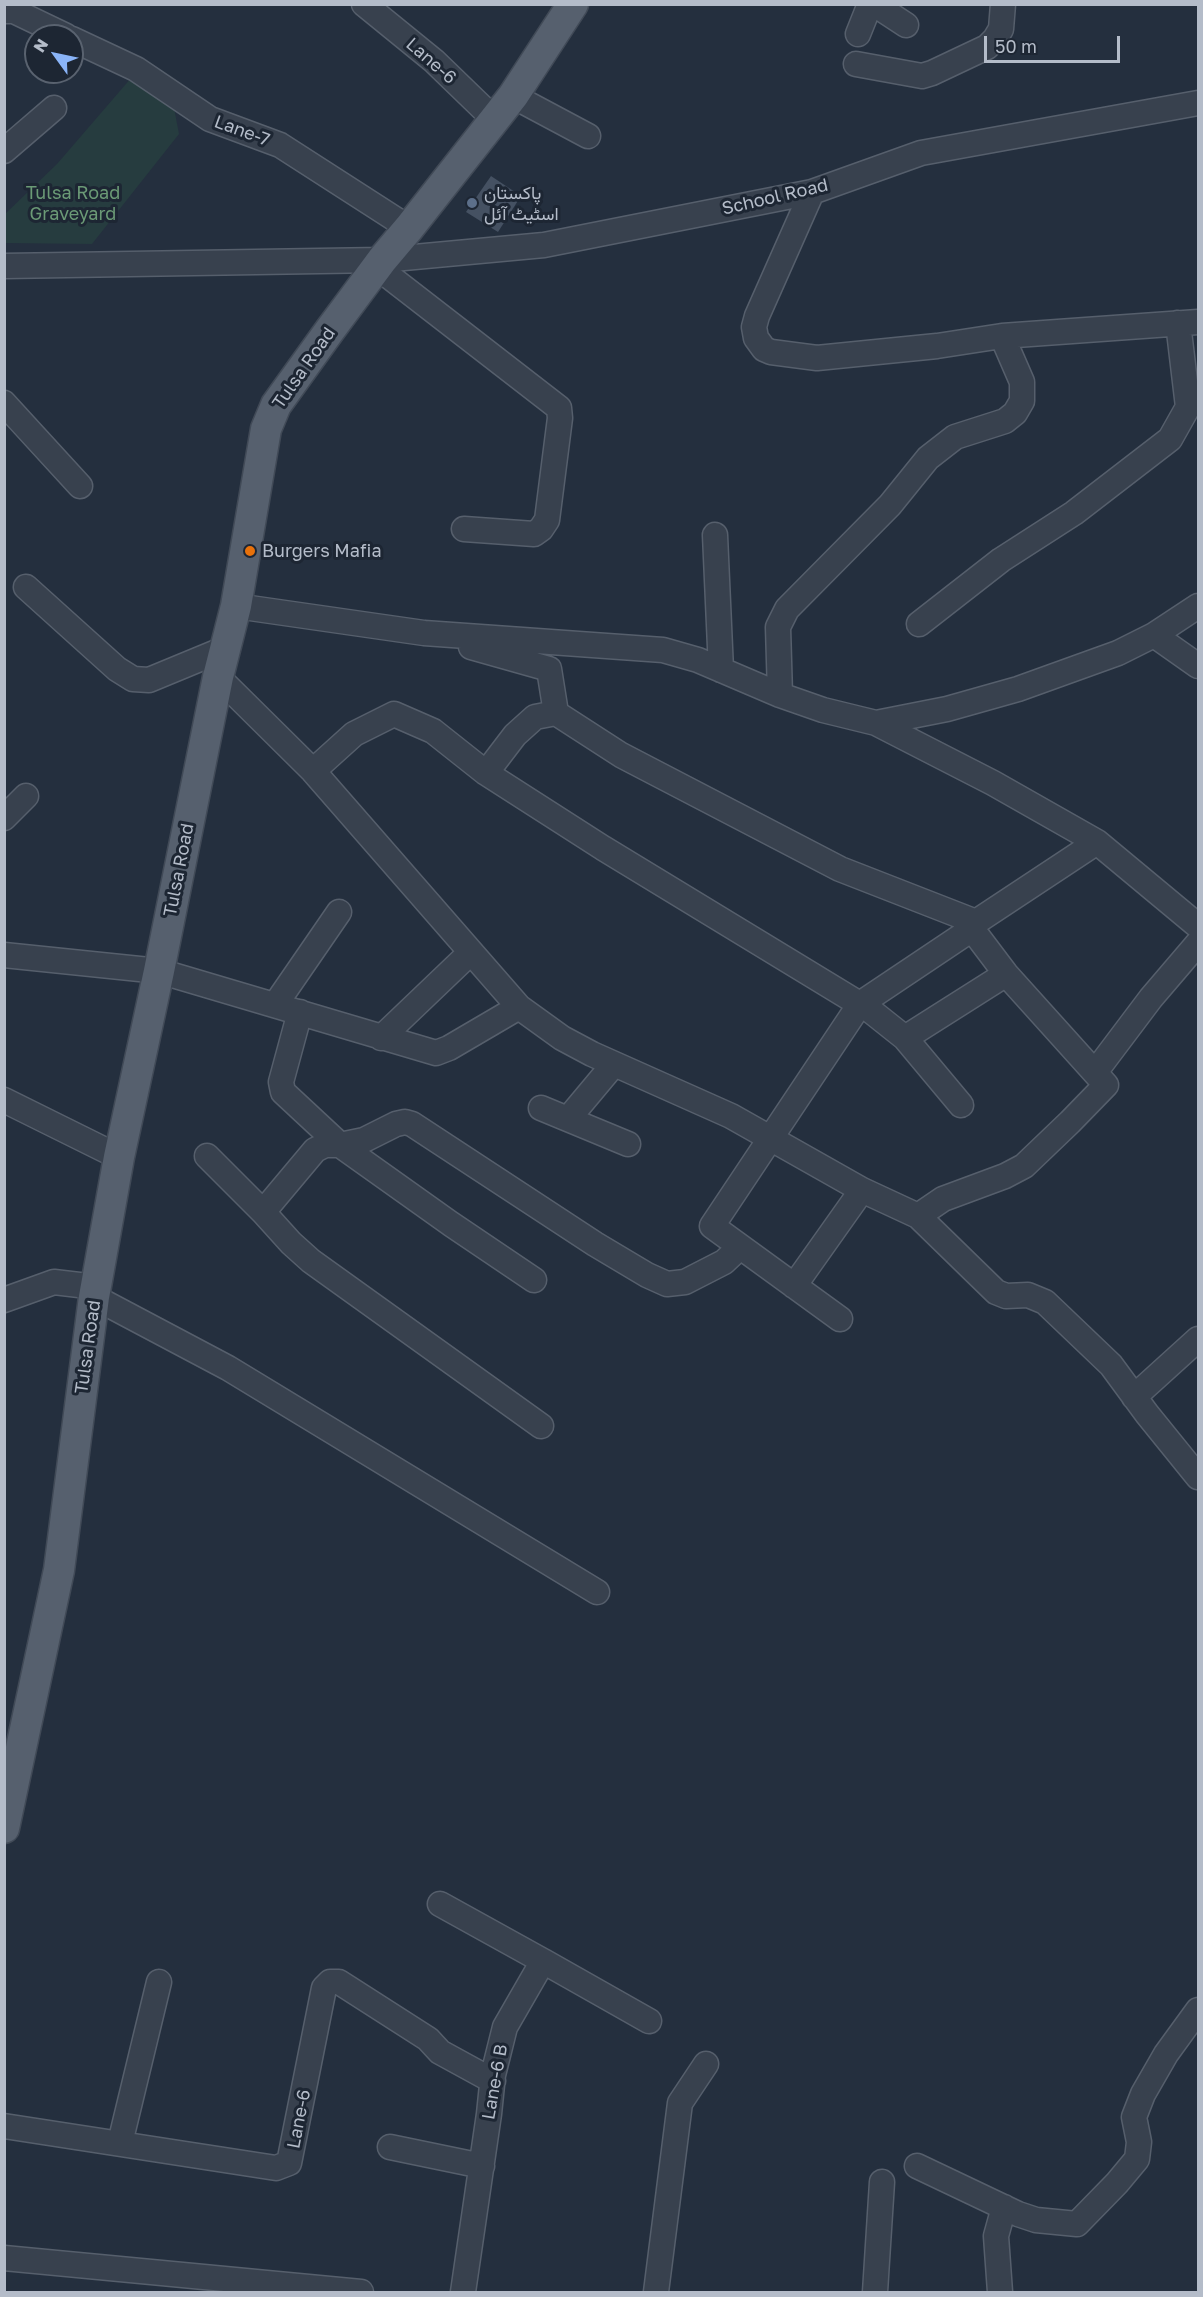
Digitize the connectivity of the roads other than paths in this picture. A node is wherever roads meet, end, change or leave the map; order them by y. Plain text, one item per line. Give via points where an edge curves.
1 (364, 4) edge
2 (573, 4) edge
3 (872, 4) edge
4 (1003, 4) edge
5 (4, 11) edge
6 (41, 24) edge
7 (906, 25) dead end
8 (858, 34) dead end
9 (84, 45) edge
10 (856, 64) dead end
11 (513, 96) junction
12 (1198, 103) edge
13 (54, 108) dead end
14 (495, 120) junction
15 (588, 136) dead end
16 (4, 151) edge
17 (812, 192) junction
18 (409, 228) junction
19 (380, 263) junction
20 (4, 266) edge
21 (1188, 322) edge
22 (1002, 336) junction
23 (4, 403) edge
24 (80, 486) dead end
25 (464, 529) dead end
26 (715, 535) dead end
27 (26, 587) dead end
28 (236, 606) junction
29 (1198, 606) edge
30 (919, 624) dead end
31 (424, 633) junction
32 (1154, 635) junction
33 (221, 663) junction
34 (1198, 666) edge
35 (721, 670) junction
36 (780, 695) junction
37 (556, 713) junction
38 (876, 723) junction
39 (313, 771) junction
40 (486, 773) junction
41 (26, 796) dead end
42 (4, 818) edge
43 (1097, 843) junction
44 (339, 912) dead end
45 (974, 926) junction
46 (1198, 926) edge
47 (1198, 943) edge
48 (470, 953) junction
49 (4, 955) edge
50 (159, 971) junction
51 (1006, 974) junction
52 (860, 1004) junction
53 (275, 1005) junction
54 (519, 1007) junction
55 (300, 1012) junction
56 (381, 1038) junction
57 (905, 1038) junction
58 (614, 1064) junction
59 (1096, 1071) junction
60 (4, 1100) edge
61 (961, 1105) dead end
62 (540, 1108) dead end
63 (568, 1119) junction
64 (770, 1137) junction
65 (628, 1143) dead end
66 (340, 1145) junction
67 (207, 1156) dead end
68 (119, 1157) junction
69 (862, 1190) junction
70 (263, 1212) junction
71 (918, 1216) junction
72 (740, 1247) junction
73 (534, 1280) dead end
74 (794, 1286) junction
75 (95, 1292) junction
76 (4, 1300) edge
77 (840, 1319) dead end
78 (1198, 1339) edge
79 (1134, 1397) junction
80 (542, 1426) dead end
81 (1198, 1477) edge
82 (597, 1592) dead end
83 (5, 1823) edge
84 (440, 1904) dead end
85 (543, 1961) junction
86 (159, 1982) dead end
87 (1198, 2010) edge
88 (649, 2020) dead end
89 (706, 2064) dead end
90 (493, 2081) junction
91 (4, 2126) edge
92 (120, 2143) junction
93 (390, 2147) dead end
94 (482, 2166) junction
95 (917, 2166) dead end
96 (882, 2182) dead end
97 (1004, 2207) junction
98 (4, 2258) edge
99 (273, 2288) edge
100 (360, 2292) edge
101 (462, 2292) edge
102 (656, 2292) edge
103 (875, 2292) edge
104 (1000, 2292) edge

1 - 14 street, Lane-6 via 434,61
2 - 11 main road, Tulsa Road
3 - 7 street
3 - 8 street
4 - 10 street via 1001,29 987,47 932,72 922,76
5 - 6 street via 14,11
9 - 18 street, Lane-7 via 136,69 210,120 280,145
11 - 14 main road, Tulsa Road
11 - 15 street
12 - 17 street, School Road via 921,153
13 - 16 street
14 - 18 main road, Tulsa Road
17 - 19 street, School Road via 544,245
17 - 22 street via 756,316 756,338 764,349 817,358
18 - 19 main road, Tulsa Road
19 - 20 street, School Road
19 - 25 street via 559,408 547,520 541,529 534,534
19 - 28 main road, Tulsa Road via 283,395 266,429
21 - 22 street
21 - 30 street via 1188,407 1170,439
22 - 36 street via 1022,382 1022,400 1015,413 1005,421 955,437 928,458 890,505 787,609 778,627
23 - 24 street
26 - 35 street
27 - 33 street via 133,679 149,680
28 - 31 street
28 - 33 main road, Tulsa Road
29 - 32 street
31 - 35 street via 663,650 681,653
31 - 37 street via 549,669
32 - 34 street
32 - 38 street via 1118,653 1018,689
33 - 39 street
33 - 50 main road, Tulsa Road
35 - 36 street
36 - 38 street
37 - 40 street via 535,717 515,735
37 - 45 street via 621,755 840,869
38 - 43 street via 993,783
39 - 40 street via 354,734 394,714 433,731
39 - 48 street
40 - 52 street
41 - 42 street
43 - 45 street
43 - 46 street
44 - 53 street
45 - 51 street
45 - 52 street
47 - 59 street
48 - 54 street
48 - 56 street
49 - 50 street
50 - 53 street
50 - 68 main road, Tulsa Road
51 - 57 street
51 - 59 street
52 - 57 street
52 - 64 street
53 - 55 street
54 - 56 street via 436,1053
54 - 58 street via 562,1038
55 - 56 street
55 - 66 street via 281,1082 283,1092
57 - 61 street
58 - 63 street
58 - 64 street
59 - 71 street via 1106,1084 1024,1166 943,1199
60 - 68 street
62 - 63 street
63 - 65 street
64 - 69 street
64 - 72 street via 712,1226
66 - 70 street via 315,1150
66 - 72 street via 363,1140 396,1124 412,1124 595,1244 667,1284 685,1282 724,1262
66 - 73 street
67 - 70 street
68 - 75 main road, Tulsa Road
69 - 71 street
69 - 74 street
70 - 80 street via 311,1261
71 - 79 street via 996,1292 1006,1296 1028,1295 1046,1302 1111,1365
72 - 74 street
74 - 77 street
75 - 76 street via 54,1282
75 - 82 street
75 - 83 main road, Tulsa Road via 59,1570
78 - 79 street
79 - 81 street
84 - 85 street
85 - 88 street
85 - 90 street, Lane-6 B via 506,2027
86 - 92 street
87 - 97 street via 1143,2094 1134,2117 1137,2159 1077,2224 1036,2220
89 - 102 street via 681,2103
90 - 92 street, Lane-6 via 441,2052 428,2039 339,1982 330,1982 324,1988 289,2163 276,2168
90 - 94 street, Lane-6 B
91 - 92 street, Lane-6
93 - 94 street
94 - 101 street, Lane-6 B
95 - 97 street
96 - 103 street
97 - 104 street via 996,2236
98 - 99 street
99 - 100 street

